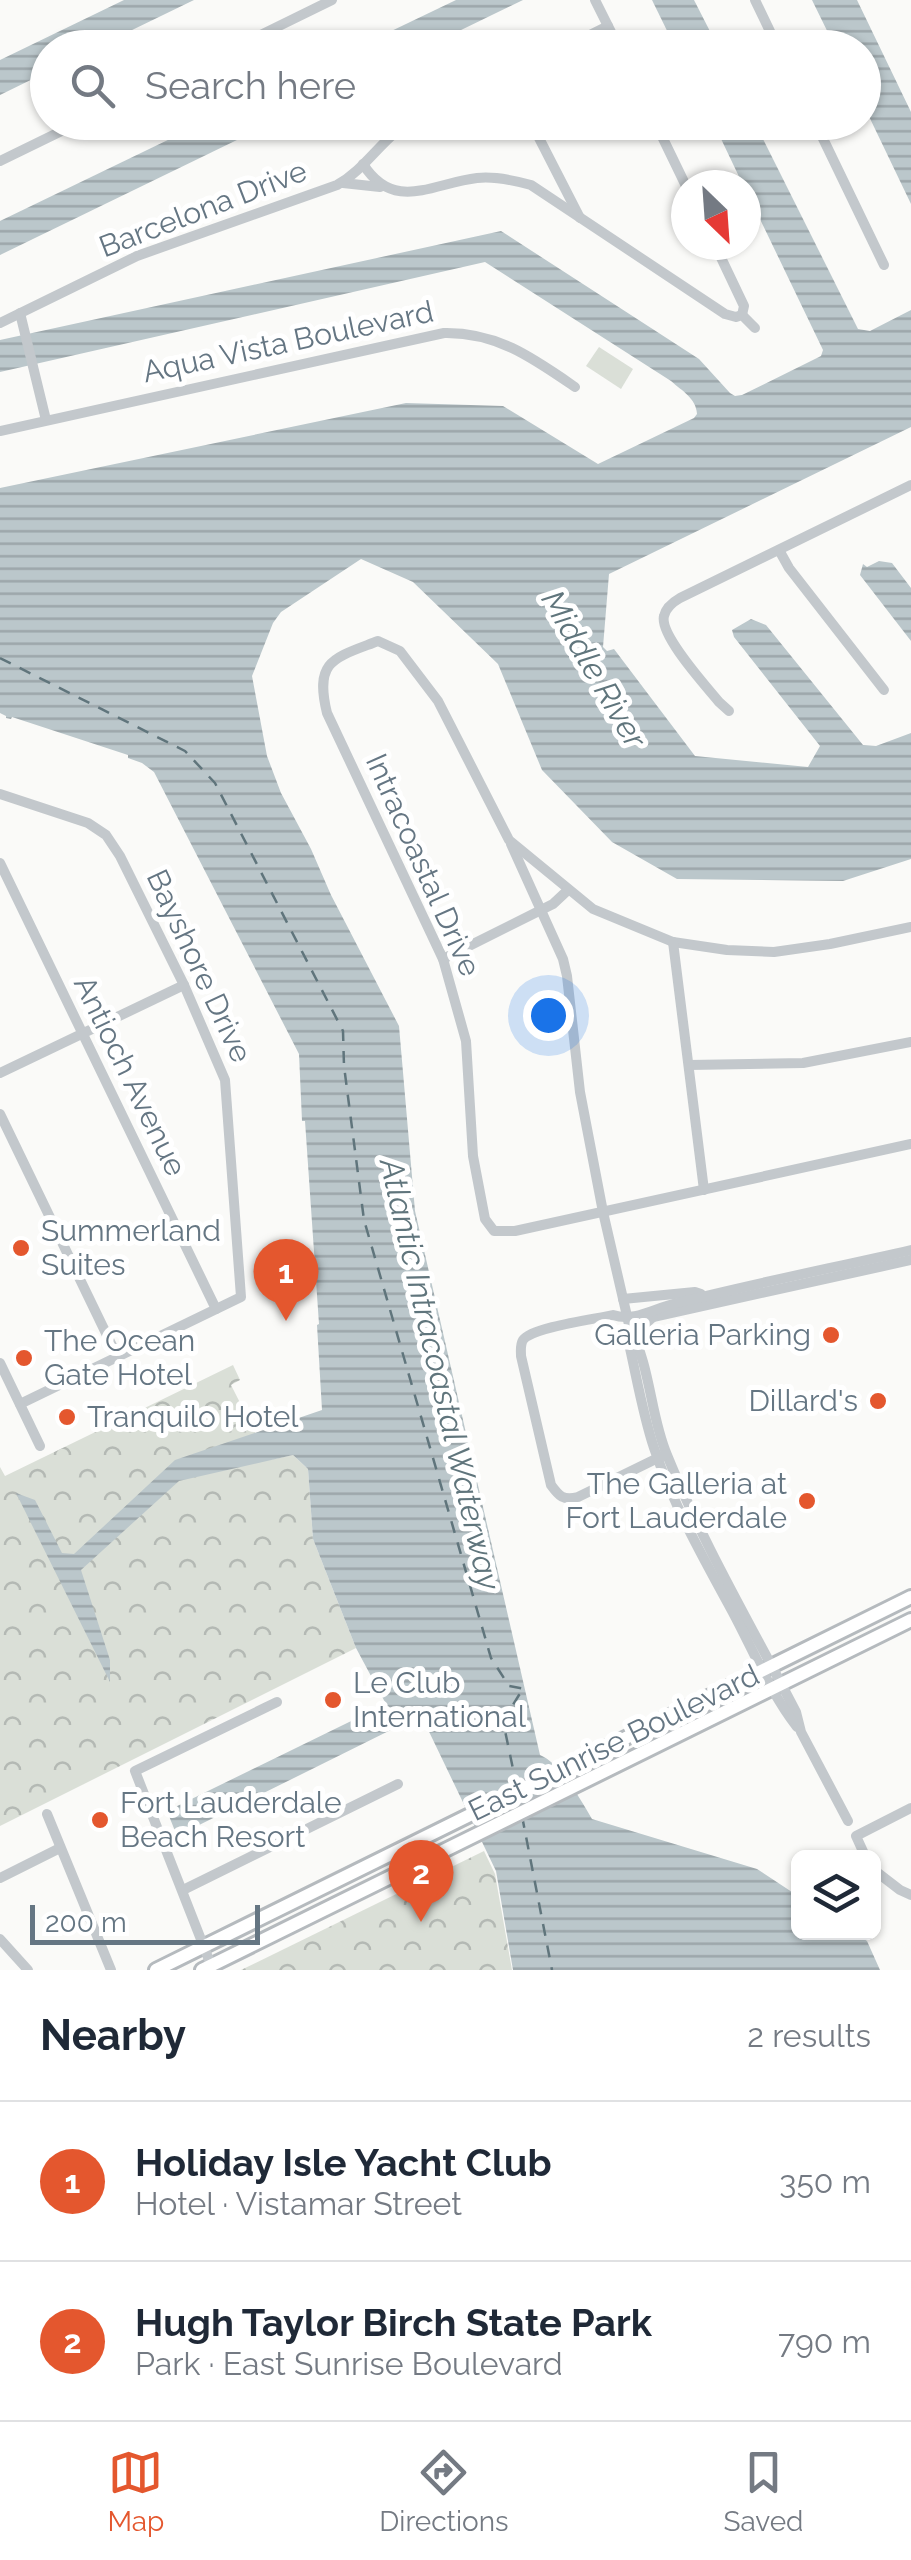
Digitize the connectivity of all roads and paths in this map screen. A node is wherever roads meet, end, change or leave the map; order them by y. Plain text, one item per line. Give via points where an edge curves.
1 (332, 0) edge
2 (596, 0) edge
3 (755, 0) edge
4 (608, 26) junction
5 (271, 30) edge
6 (600, 30) edge
7 (610, 30) edge
8 (769, 30) edge
9 (43, 140) edge
10 (384, 140) edge
11 (540, 140) edge
12 (664, 140) edge
13 (823, 140) edge
14 (0, 161) edge
15 (364, 164) junction
16 (678, 170) edge
17 (342, 183) junction
18 (384, 187) junction
19 (580, 219) junction
20 (721, 260) edge
21 (884, 265) dead end
22 (20, 313) junction
23 (742, 315) junction
24 (0, 323) edge
25 (755, 328) dead end
26 (575, 387) dead end
27 (46, 420) junction
28 (0, 431) edge
29 (908, 491) edge
30 (779, 550) junction
31 (884, 690) dead end
32 (729, 711) dead end
33 (0, 794) edge
34 (508, 840) junction
35 (0, 864) edge
36 (568, 890) junction
37 (542, 910) junction
38 (910, 931) edge
39 (672, 942) junction
40 (444, 959) junction
41 (184, 984) junction
42 (82, 1034) junction
43 (911, 1042) edge
44 (689, 1065) junction
45 (0, 1073) edge
46 (0, 1114) edge
47 (911, 1144) edge
48 (704, 1190) junction
49 (602, 1212) junction
50 (911, 1250) edge
51 (911, 1260) edge
52 (706, 1295) junction
53 (623, 1299) junction
54 (216, 1309) junction
55 (640, 1316) junction
56 (653, 1318) junction
57 (629, 1324) junction
58 (637, 1342) junction
59 (117, 1356) junction
60 (2, 1370) edge
61 (20, 1404) junction
62 (40, 1446) dead end
63 (662, 1456) junction
64 (911, 1596) edge
65 (911, 1620) edge
66 (767, 1668) junction
67 (777, 1687) junction
68 (277, 1702) dead end
69 (675, 1712) junction
70 (647, 1750) junction
71 (398, 1784) dead end
72 (911, 1808) edge
73 (47, 1814) dead end
74 (848, 1821) dead end
75 (60, 1848) junction
76 (862, 1850) edge
77 (881, 1875) edge
78 (0, 1878) edge
79 (183, 1890) junction
80 (911, 1895) edge
81 (0, 1939) edge
82 (203, 1947) junction
83 (206, 1968) edge
84 (28, 1970) edge
85 (110, 1970) edge
86 (156, 1970) edge

1 - 5 street
2 - 4 street
3 - 8 street
4 - 6 street
4 - 7 street
9 - 14 street
10 - 15 street, Barcelona Drive
11 - 19 street
12 - 16 street
13 - 21 street
15 - 17 street, Barcelona Drive
15 - 18 street
17 - 18 street
17 - 22 street, Barcelona Drive via 137,256
18 - 19 street via 413,192 479,178 512,179
19 - 23 street via 725,314
20 - 23 street via 744,306
22 - 24 street, Barcelona Drive
22 - 27 street
23 - 25 street
26 - 27 street, Aqua Vista Boulevard via 504,343 444,333
27 - 28 street, Aqua Vista Boulevard
29 - 30 street
30 - 31 street
30 - 32 street via 680,598 664,616 667,634
33 - 41 street, Bayshore Drive via 106,835
34 - 36 street
34 - 37 street
34 - 40 street, Intracoastal Drive via 438,701 400,651 378,641 338,658 324,672 327,714
35 - 42 street, Antioch Avenue
36 - 37 street
36 - 39 street via 593,909
37 - 40 street
37 - 49 street via 567,976
38 - 39 street via 774,952
39 - 44 street
40 - 49 street, Intracoastal Drive via 466,1040 473,1156 485,1219 494,1231 515,1230
41 - 42 street
41 - 54 street, Bayshore Drive via 226,1080 241,1297
42 - 45 street
42 - 54 street, Antioch Avenue
43 - 44 street via 803,1063
44 - 48 street
46 - 59 street
47 - 48 street
48 - 49 street
49 - 53 street
50 - 52 street
51 - 56 street
52 - 53 street
52 - 55 street
53 - 57 street
54 - 59 street
55 - 56 street
55 - 57 street
56 - 58 street
57 - 58 street
57 - 63 street
57 - 63 street via 613,1316 541,1330 522,1342 552,1485 559,1497 578,1497
58 - 63 street
59 - 61 street
60 - 61 street
61 - 62 street
63 - 66 street
64 - 66 main road, East Sunrise Boulevard
65 - 67 main road, East Sunrise Boulevard
66 - 67 street
66 - 69 main road, East Sunrise Boulevard
67 - 70 main road, East Sunrise Boulevard
67 - 74 street via 796,1712
68 - 79 street via 135,1771
69 - 70 main road
69 - 82 main road, East Sunrise Boulevard
70 - 83 main road, East Sunrise Boulevard
71 - 79 street
72 - 76 street via 856,1836
73 - 75 street
75 - 78 street
75 - 85 street
77 - 80 street
79 - 82 street
81 - 84 street
82 - 83 street
82 - 86 main road, East Sunrise Boulevard

